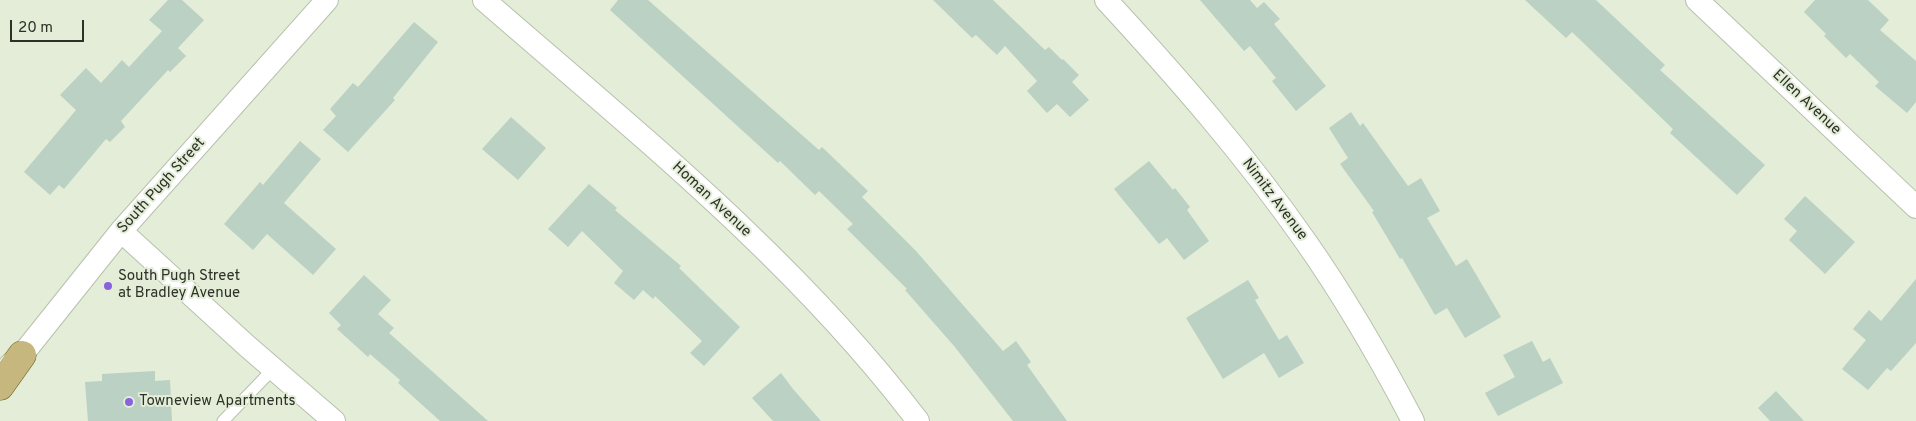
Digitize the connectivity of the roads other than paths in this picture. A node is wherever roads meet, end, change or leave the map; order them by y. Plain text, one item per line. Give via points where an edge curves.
1 (327, 0) edge
2 (484, 0) edge
3 (1106, 0) edge
4 (1697, 0) edge
5 (1916, 207) edge
6 (121, 231) junction
7 (11, 358) edge
8 (273, 369) junction
9 (0, 373) edge
10 (0, 386) edge
11 (223, 421) edge
12 (334, 421) edge
13 (918, 421) edge
14 (1413, 421) edge

1 - 6 street, South Pugh Street
2 - 13 street, Homan Avenue via 669,161 810,292 882,373
3 - 14 street, Nimitz Avenue via 1172,72 1307,242 1374,348
4 - 5 street, Ellen Avenue
6 - 7 street, South Pugh Street
6 - 8 street
7 - 9 street, South Pugh Street
7 - 10 main road
8 - 11 lane
8 - 12 street

